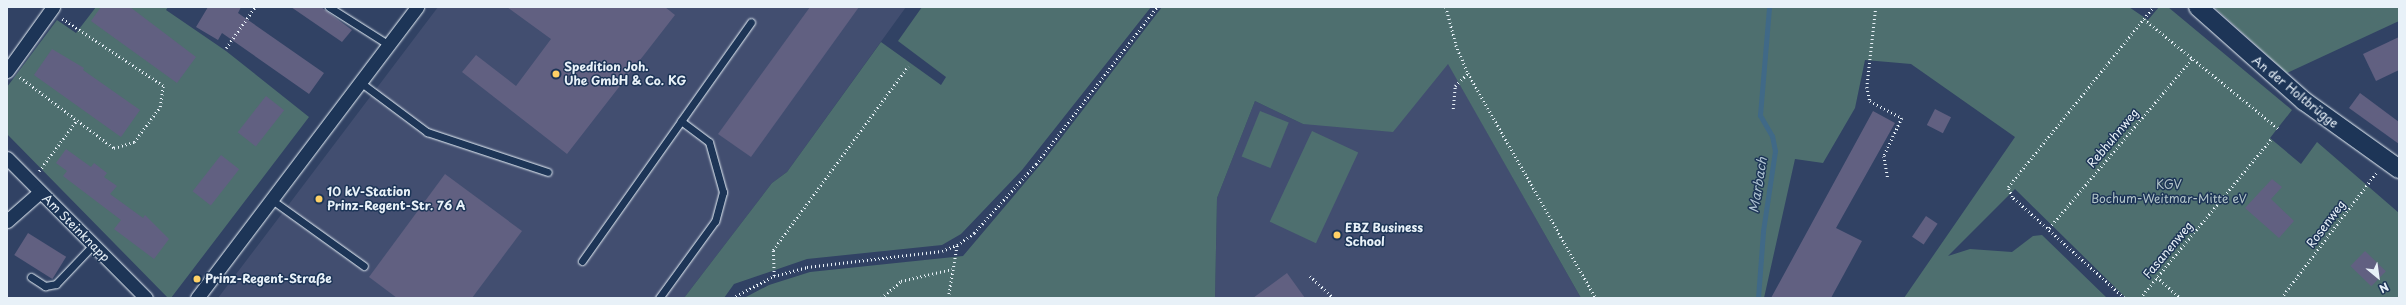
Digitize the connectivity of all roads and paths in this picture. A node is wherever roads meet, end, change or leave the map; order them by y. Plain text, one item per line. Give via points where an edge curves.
1 (255, 7) edge
2 (329, 7) edge
3 (417, 7) edge
4 (1157, 7) edge
5 (1446, 7) edge
6 (1876, 7) edge
7 (2153, 7) edge
8 (2198, 7) edge
9 (52, 9) edge
10 (2144, 19) junction
11 (751, 22) dead end
12 (389, 45) junction
13 (226, 48) dead end
14 (2192, 59) junction
15 (908, 66) dead end
16 (8, 70) edge
17 (1468, 74) junction
18 (360, 82) junction
19 (1453, 109) dead end
20 (77, 120) junction
21 (681, 121) junction
22 (2279, 129) dead end
23 (2271, 139) dead end
24 (7, 158) edge
25 (2393, 165) edge
26 (548, 172) dead end
27 (1888, 178) dead end
28 (31, 182) junction
29 (40, 192) junction
30 (272, 200) junction
31 (7, 221) edge
32 (2049, 228) junction
33 (93, 244) junction
34 (957, 245) junction
35 (582, 261) dead end
36 (364, 266) dead end
37 (952, 269) junction
38 (774, 276) junction
39 (1310, 276) dead end
40 (31, 277) dead end
41 (2157, 277) junction
42 (146, 298) edge
43 (197, 298) edge
44 (659, 298) edge
45 (732, 298) edge
46 (881, 298) edge
47 (948, 298) edge
48 (1334, 298) edge
49 (1596, 298) edge
50 (2124, 298) edge
51 (2140, 298) edge
52 (2180, 298) edge
53 (2281, 298) edge

1 - 13 path
2 - 12 lane
3 - 12 street
4 - 34 path via 1036,164 974,233
5 - 17 path via 1456,45
6 - 27 path via 1867,87 1870,102 1902,118 1884,156
7 - 10 path
8 - 25 street, An der Holtbrügge via 2304,101
9 - 16 street
9 - 20 path via 164,86 160,107 134,142 114,148
10 - 14 path
10 - 32 path via 2008,187 2012,196
11 - 21 lane
12 - 18 street
14 - 22 path
14 - 32 path, Rebhuhnweg
15 - 38 path via 773,250
16 - 20 path
17 - 19 path via 1455,86
17 - 49 path
18 - 26 lane via 427,132
18 - 30 street
20 - 28 path
21 - 35 lane
21 - 44 lane via 709,142 723,192 715,221
23 - 41 path, Fasanenweg
24 - 28 street, Am Steinknapp
25 - 53 path, Rosenweg
28 - 29 street, Am Steinknapp
29 - 31 street
29 - 33 street, Am Steinknapp
30 - 36 lane
30 - 43 street
32 - 50 path
33 - 40 lane via 56,284 45,286
33 - 42 street, Am Steinknapp
34 - 37 path
34 - 38 path via 942,251 833,262
37 - 46 path via 900,281
37 - 47 path
38 - 45 path
39 - 48 path
41 - 51 path, Fasanenweg
41 - 52 path

